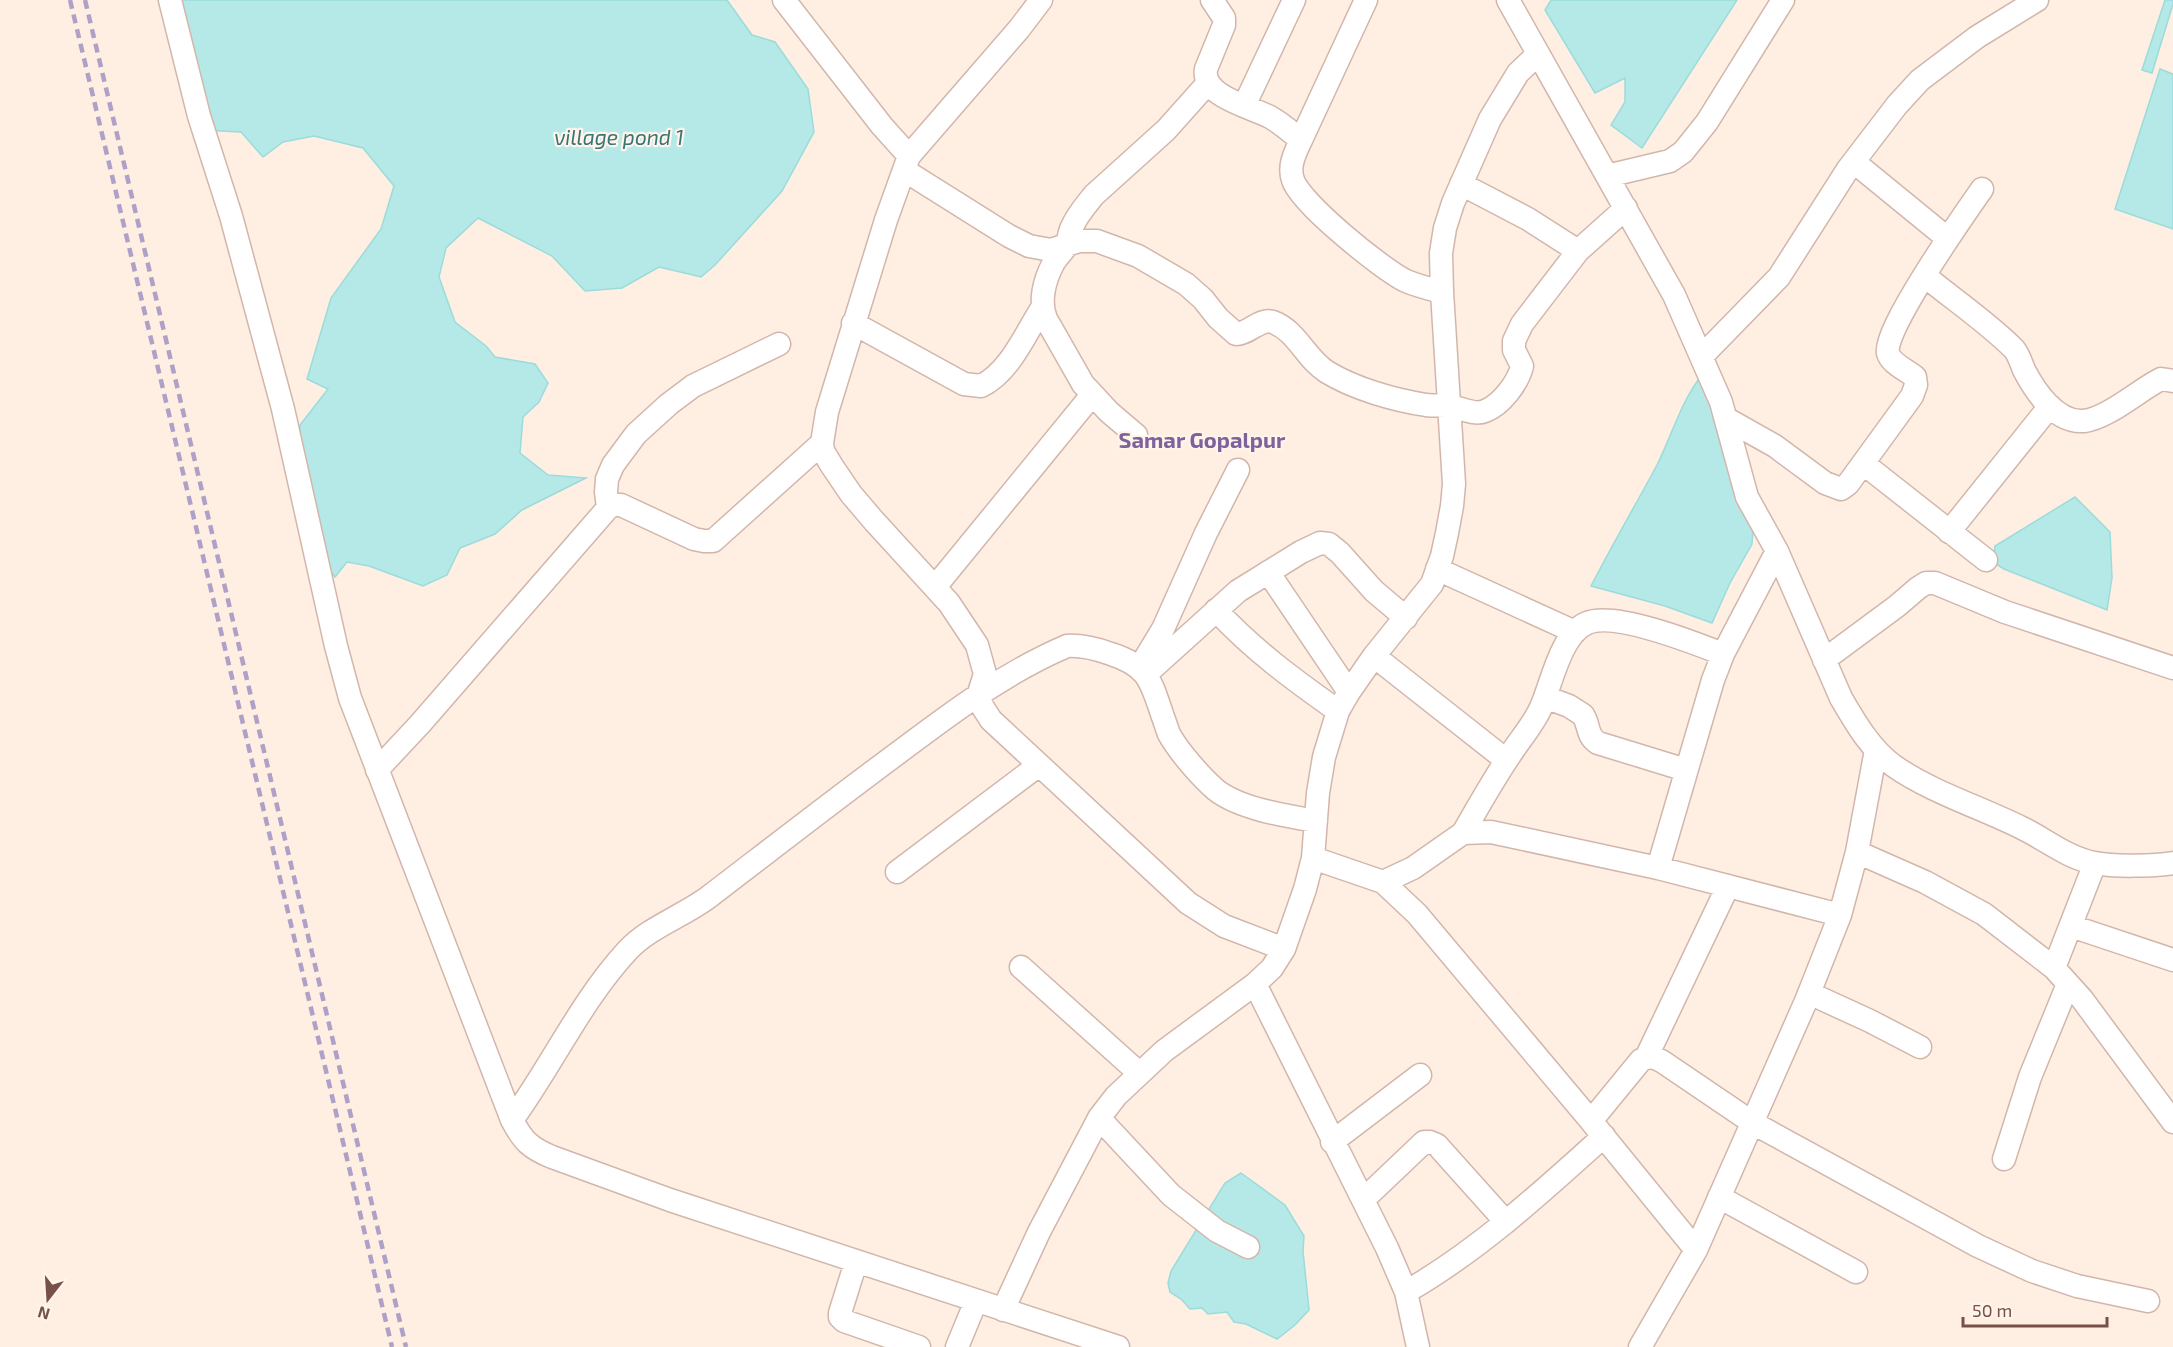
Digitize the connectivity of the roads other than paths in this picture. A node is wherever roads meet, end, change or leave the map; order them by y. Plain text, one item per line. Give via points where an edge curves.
1 (170, 0) edge
2 (784, 0) edge
3 (1041, 0) edge
4 (1212, 0) edge
5 (1294, 0) edge
6 (1366, 0) edge
7 (1508, 0) edge
8 (1783, 0) edge
9 (2037, 0) edge
10 (1538, 54) junction
11 (1208, 83) junction
12 (1244, 106) junction
13 (1301, 140) junction
14 (1854, 162) junction
15 (907, 163) junction
16 (1608, 176) junction
17 (1461, 184) junction
18 (1983, 189) dead end
19 (1626, 208) junction
20 (1947, 238) junction
21 (1068, 244) junction
22 (1578, 251) junction
23 (1925, 276) junction
24 (1442, 292) junction
25 (1042, 308) junction
26 (854, 323) junction
27 (779, 344) dead end
28 (1702, 356) junction
29 (2173, 381) edge
30 (1092, 395) junction
31 (1449, 405) junction
32 (2050, 406) junction
33 (1727, 418) junction
34 (1136, 435) dead end
35 (822, 443) junction
36 (1864, 464) junction
37 (1238, 470) dead end
38 (609, 508) junction
39 (1949, 532) junction
40 (1777, 551) junction
41 (1986, 560) dead end
42 (1437, 568) junction
43 (1268, 572) junction
44 (935, 587) junction
45 (1216, 610) junction
46 (1406, 618) junction
47 (1575, 632) junction
48 (1723, 654) junction
49 (1374, 656) junction
50 (1824, 660) junction
51 (2173, 668) edge
52 (1143, 671) junction
53 (979, 693) junction
54 (1545, 697) junction
55 (1343, 701) junction
56 (1876, 750) junction
57 (1506, 760) junction
58 (1039, 765) junction
59 (378, 770) junction
60 (1686, 770) junction
61 (1316, 822) junction
62 (1463, 833) junction
63 (1857, 852) junction
64 (1313, 858) junction
65 (2095, 863) junction
66 (2173, 863) edge
67 (1658, 868) junction
68 (897, 872) dead end
69 (1383, 882) junction
70 (1728, 886) junction
71 (1840, 915) junction
72 (2071, 926) junction
73 (1284, 949) junction
74 (2173, 960) edge
75 (1021, 967) dead end
76 (2061, 976) junction
77 (1255, 984) junction
78 (1809, 993) junction
79 (1920, 1047) dead end
80 (1646, 1058) junction
81 (1139, 1073) junction
82 (1420, 1075) dead end
83 (1099, 1118) junction
84 (512, 1120) junction
85 (2173, 1122) edge
86 (1753, 1123) junction
87 (1598, 1129) junction
88 (1332, 1142) junction
89 (2004, 1159) dead end
90 (1719, 1197) junction
91 (1363, 1200) junction
92 (1506, 1222) junction
93 (1248, 1247) dead end
94 (1696, 1250) junction
95 (856, 1262) junction
96 (1856, 1272) dead end
97 (1406, 1292) junction
98 (976, 1301) junction
99 (2148, 1301) dead end
100 (1002, 1310) junction
101 (919, 1347) edge
102 (957, 1347) edge
103 (1118, 1347) edge
104 (1418, 1347) edge
105 (1640, 1347) edge

1 - 59 street via 198,116 231,216 283,409 347,687
2 - 15 street
3 - 15 street
4 - 11 street via 1221,10 1224,25 1206,69
5 - 12 street
6 - 13 street
7 - 10 street
8 - 16 street via 1707,122 1683,152 1670,161
9 - 14 street via 1977,37 1920,80
10 - 16 street
10 - 17 street via 1522,68 1503,97
11 - 12 street
11 - 21 street via 1166,130 1094,195 1071,228
12 - 13 street via 1271,118
13 - 24 street via 1291,169 1295,186 1305,198 1381,265 1405,280
14 - 20 street
14 - 28 street via 1779,277
15 - 21 street via 1009,236 1029,246 1051,250
15 - 26 street
16 - 19 street
17 - 22 street
17 - 24 street via 1445,228
18 - 20 street
19 - 22 street
19 - 28 street
20 - 23 street
21 - 25 street via 1053,264
21 - 31 street via 1097,241 1138,256 1186,284 1236,334 1272,322 1291,334 1314,362 1348,382 1427,405
22 - 31 street via 1516,334 1514,350 1522,366 1504,397 1484,412
23 - 32 street via 2016,352 2035,389
23 - 36 street via 1893,330 1887,350 1894,362 1915,377 1917,385
24 - 31 street
25 - 26 street via 1008,362 981,386 964,384
25 - 30 street
26 - 35 street via 827,412
27 - 38 street via 693,386 636,434 607,479
28 - 33 street
29 - 32 street via 2161,379 2085,421 2072,420
30 - 34 street
30 - 44 street
31 - 42 street via 1453,495
32 - 39 street
33 - 36 street via 1836,488 1848,484
33 - 40 street via 1747,497
35 - 38 street via 713,541 694,539 621,505
35 - 44 street via 823,451 851,494
36 - 39 street
37 - 52 street
38 - 59 street
39 - 41 street
40 - 48 street
40 - 50 street
42 - 46 street via 1432,584
42 - 47 street
43 - 45 street
43 - 46 street via 1313,545 1329,544
43 - 55 street
44 - 53 street via 977,645 985,674
45 - 52 street
45 - 55 street via 1260,653
46 - 49 street
47 - 48 street via 1586,623 1599,620 1619,622
47 - 54 street via 1552,673
48 - 60 street
49 - 55 street
49 - 57 street
50 - 51 street via 1918,588 1935,583 2005,612
50 - 56 street via 1854,721
52 - 53 street via 1130,660 1106,652 1066,646
52 - 61 street via 1169,734 1215,789 1239,802
53 - 58 street via 991,720
53 - 84 street via 698,905 629,949 606,976
54 - 57 street via 1530,727
54 - 60 street via 1583,715 1588,733 1598,743
55 - 61 street via 1324,757
56 - 63 street
56 - 65 street via 1913,777
57 - 62 street
58 - 68 street
58 - 73 street via 1203,915
59 - 84 street
60 - 67 street
61 - 64 street
62 - 67 street via 1491,832
62 - 69 street via 1413,868
63 - 71 street
63 - 76 street via 1984,914
64 - 69 street
64 - 73 street
65 - 66 street
65 - 72 street
67 - 70 street
69 - 87 street via 1417,914
70 - 71 street
70 - 80 street
71 - 78 street
72 - 74 street
72 - 76 street
73 - 77 street
75 - 81 street
76 - 85 street
76 - 89 street
77 - 81 street
77 - 88 street
78 - 79 street
78 - 86 street
80 - 86 street via 1663,1062
80 - 87 street via 1641,1060
81 - 83 street
82 - 88 street
83 - 93 street via 1179,1201 1217,1231
83 - 100 street
84 - 95 street via 521,1137 534,1149 552,1157
86 - 90 street
86 - 99 street via 1978,1246 2032,1271 2077,1286
87 - 92 street
87 - 94 street
88 - 91 street
90 - 94 street
90 - 96 street
91 - 92 street via 1424,1142 1430,1142 1437,1145
91 - 97 street
92 - 97 street
94 - 105 street
95 - 98 street
95 - 101 street via 840,1317
97 - 104 street
98 - 100 street
98 - 102 street
100 - 103 street

